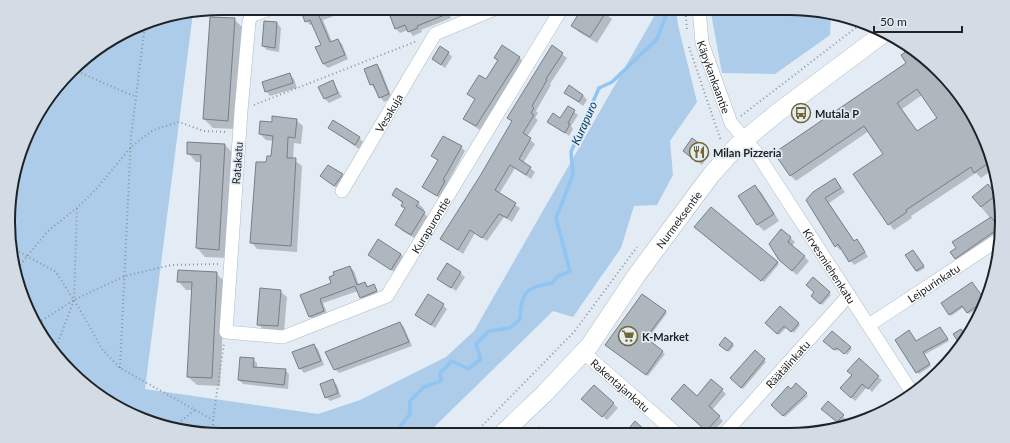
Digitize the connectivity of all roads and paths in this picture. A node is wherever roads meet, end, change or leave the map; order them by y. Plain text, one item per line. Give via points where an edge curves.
1 (254, 15) edge
2 (480, 15) edge
3 (558, 15) edge
4 (700, 15) edge
5 (144, 30) edge
6 (435, 34) junction
7 (880, 36) edge
8 (78, 72) edge
9 (136, 97) junction
10 (241, 110) junction
11 (239, 133) junction
12 (745, 139) junction
13 (131, 147) junction
14 (342, 190) dead end
15 (77, 208) junction
16 (994, 243) edge
17 (17, 251) edge
18 (28, 256) junction
19 (230, 264) junction
20 (20, 265) edge
21 (124, 276) junction
22 (849, 295) junction
23 (74, 300) junction
24 (40, 321) edge
25 (869, 325) junction
26 (226, 332) junction
27 (57, 345) edge
28 (583, 352) junction
29 (120, 368) junction
30 (909, 388) edge
31 (195, 410) junction
32 (213, 420) junction
33 (179, 424) edge
34 (213, 428) edge
35 (508, 428) edge
36 (670, 428) edge
37 (729, 428) edge

1 - 10 street, Ratakatu via 249,22
2 - 6 street
3 - 26 street, Kurapurontie via 387,296 283,337
4 - 12 street, Käpykankaantie via 704,50 731,123
5 - 9 path
6 - 10 path
6 - 14 street, Vesakuja
7 - 12 street, Nurmeksentie
8 - 9 path
9 - 13 path
10 - 11 street, Ratakatu
11 - 13 path via 204,131 179,122 153,130
11 - 19 street, Ratakatu
12 - 22 street, Kirvesmiehenkatu
12 - 28 street, Nurmeksentie via 711,175
13 - 15 path
13 - 21 path
15 - 18 path via 48,231
15 - 23 path
16 - 25 street, Leipurinkatu
17 - 18 path
18 - 20 path
18 - 23 path via 56,272
19 - 21 path via 171,265
19 - 26 street, Ratakatu
21 - 23 path
21 - 29 path
22 - 25 street, Kirvesmiehenkatu
22 - 37 street, Räätälinkatu
23 - 24 path
23 - 27 path
23 - 29 path via 102,349
25 - 30 street, Kirvesmiehenkatu
26 - 32 path
28 - 35 street, Nurmeksentie
28 - 36 street, Rakentajankatu
29 - 31 path
31 - 32 path
31 - 33 path
32 - 34 path

